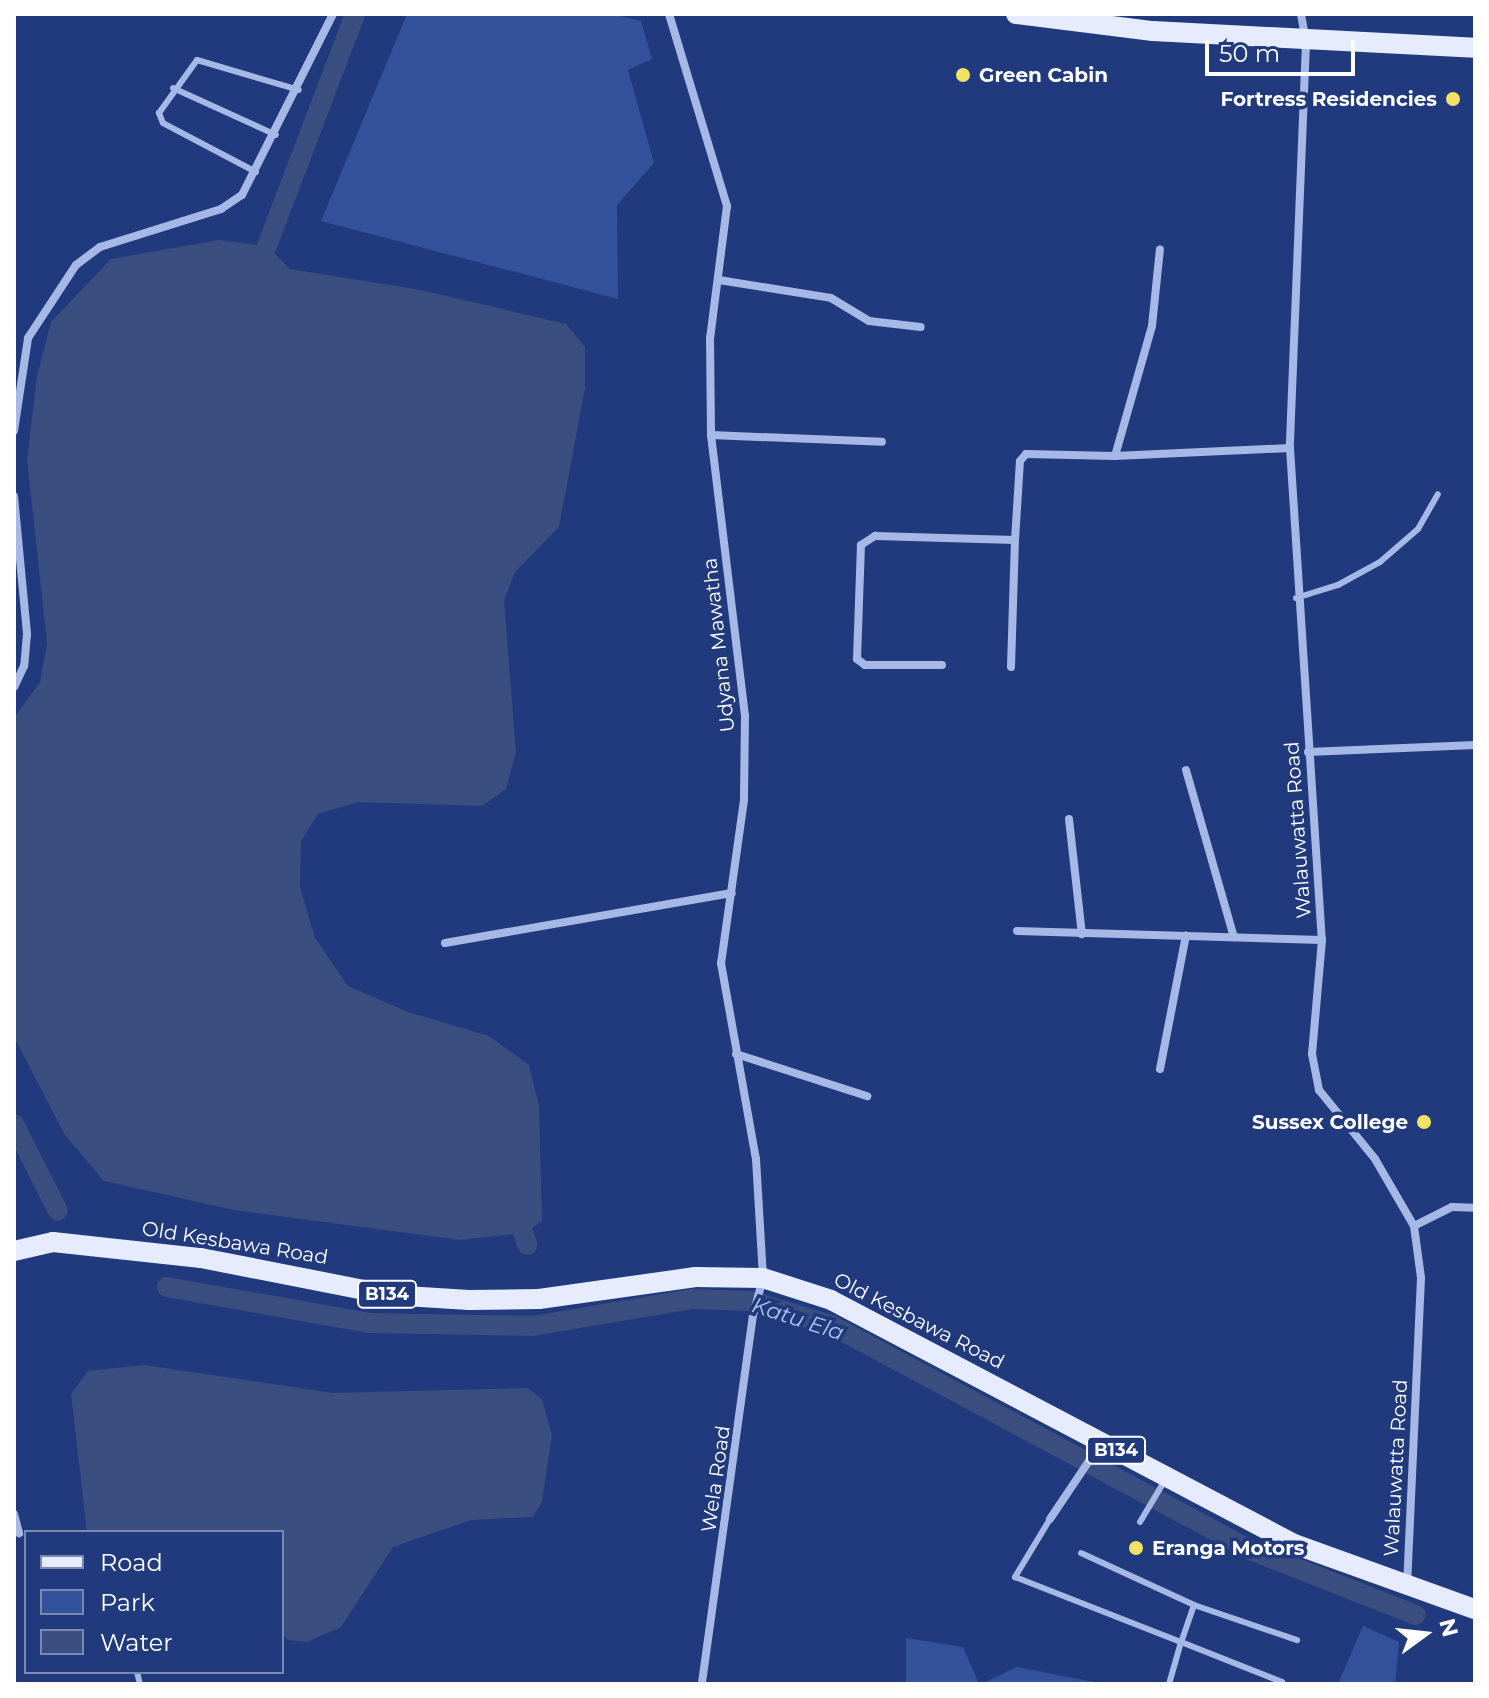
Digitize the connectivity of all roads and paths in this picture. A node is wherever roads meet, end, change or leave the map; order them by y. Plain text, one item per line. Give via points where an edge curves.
1 (333, 14) edge
2 (669, 14) edge
3 (1016, 14) edge
4 (1301, 14) edge
5 (1306, 43) junction
6 (1475, 48) edge
7 (173, 88) junction
8 (299, 90) junction
9 (276, 135) junction
10 (257, 172) junction
11 (1160, 249) dead end
12 (719, 280) junction
13 (921, 327) dead end
14 (14, 431) edge
15 (711, 435) junction
16 (882, 442) dead end
17 (1290, 448) junction
18 (1115, 456) junction
19 (1438, 494) dead end
20 (14, 496) edge
21 (1015, 540) junction
22 (1296, 598) junction
23 (942, 665) dead end
24 (1011, 667) dead end
25 (14, 687) edge
26 (1475, 745) edge
27 (1308, 752) junction
28 (1186, 770) dead end
29 (1069, 819) dead end
30 (732, 893) junction
31 (1017, 931) dead end
32 (1082, 934) junction
33 (1186, 935) junction
34 (1234, 937) junction
35 (1322, 940) junction
36 (445, 943) dead end
37 (736, 1054) junction
38 (1160, 1069) dead end
39 (867, 1096) dead end
40 (1475, 1208) edge
41 (1414, 1226) junction
42 (14, 1251) edge
43 (761, 1284) junction
44 (1101, 1442) junction
45 (1167, 1478) junction
46 (14, 1514) edge
47 (1050, 1519) joint
48 (1140, 1522) dead end
49 (19, 1533) dead end
50 (1081, 1553) dead end
51 (1407, 1584) junction
52 (1194, 1605) junction
53 (1475, 1609) edge
54 (1297, 1640) dead end
55 (1181, 1642) junction
56 (1282, 1682) edge
57 (702, 1684) edge
58 (1169, 1684) edge

1 - 8 street
2 - 12 street, Udyana Mawatha via 727,206
3 - 5 main road
4 - 5 street, Walauwatta Road
5 - 6 main road
5 - 17 street, Walauwatta Road
7 - 8 lane via 191,64 202,60
7 - 9 lane
7 - 10 lane via 159,113 163,123
8 - 9 street
9 - 10 street
10 - 14 street via 233,202 100,247 76,265 28,338
11 - 18 street via 1152,326
12 - 13 street via 831,298 869,321
12 - 15 street, Udyana Mawatha via 710,338
15 - 16 street
15 - 30 street, Udyana Mawatha via 745,716 744,800
17 - 18 street
17 - 22 street, Walauwatta Road
18 - 21 street via 1026,454 1020,461
19 - 22 lane via 1418,529 1380,562 1338,585
20 - 25 street via 27,634 24,666
21 - 23 street via 875,536 861,545 857,659 865,665
21 - 24 street
22 - 27 street, Walauwatta Road
26 - 27 street
27 - 35 street, Walauwatta Road
28 - 34 street
29 - 32 street
30 - 36 street
30 - 37 street, Udyana Mawatha via 721,963
31 - 32 street
32 - 33 street
33 - 34 street
33 - 38 street
34 - 35 street
35 - 41 street, Walauwatta Road via 1312,1054 1319,1090 1375,1159
37 - 39 street
37 - 43 street, Udyana Mawatha via 756,1159
40 - 41 street via 1452,1207
41 - 51 street, Walauwatta Road via 1421,1278
42 - 43 main road, Old Kesbawa Road / B134 via 53,1242 201,1258 389,1295 469,1300 539,1299 695,1277
43 - 44 main road, Old Kesbawa Road / B134 via 831,1300
43 - 57 street, Wela Road
44 - 45 main road, Old Kesbawa Road / B134
44 - 47 street
45 - 48 lane
45 - 51 main road, Old Kesbawa Road / B134 via 1294,1544
46 - 49 street
47 - 55 lane via 1015,1577
50 - 52 lane
51 - 53 main road, Old Kesbawa Road / B134
52 - 54 lane
52 - 55 lane
55 - 56 lane
55 - 58 lane

